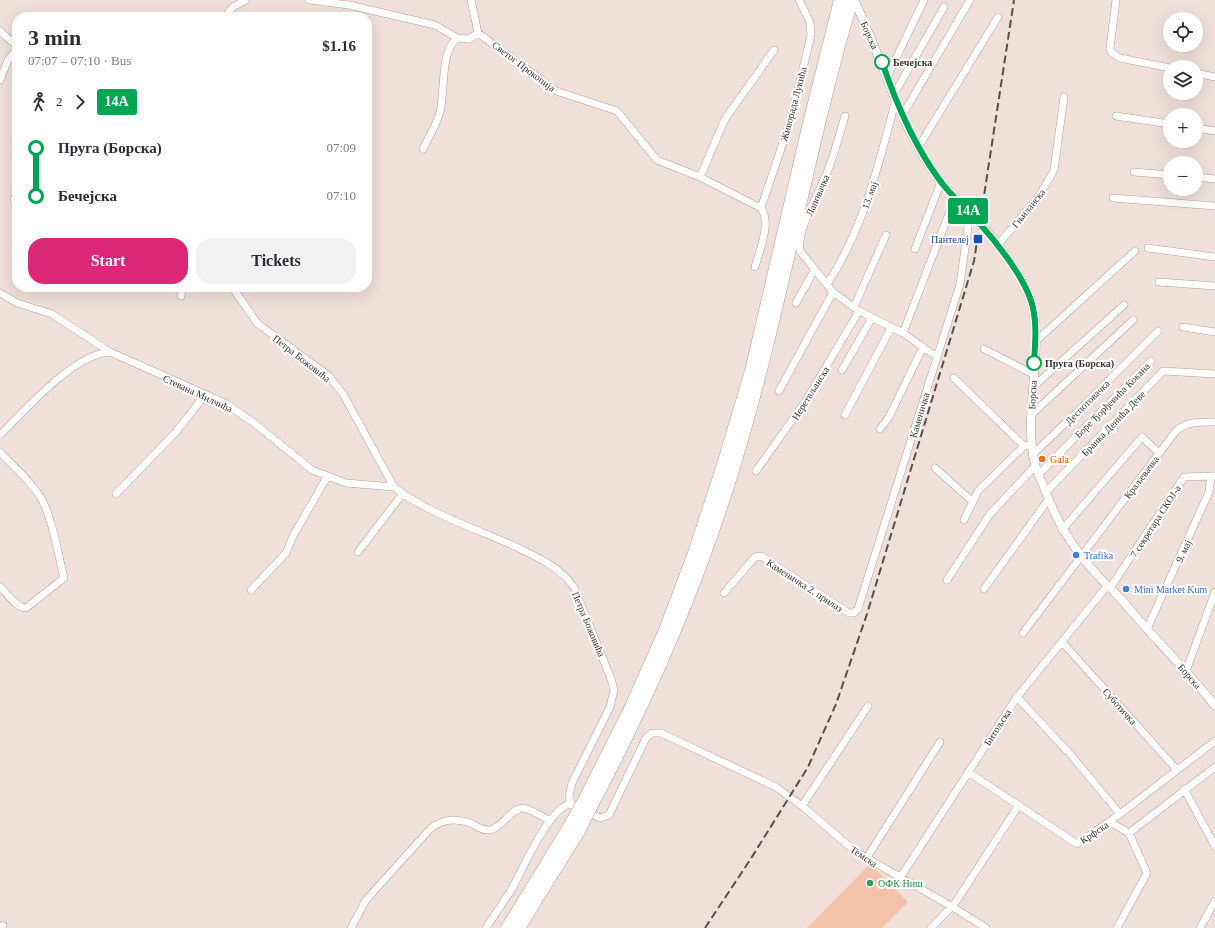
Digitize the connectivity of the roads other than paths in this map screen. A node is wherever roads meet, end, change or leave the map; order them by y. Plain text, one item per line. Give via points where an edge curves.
1 (246, 0) edge
2 (309, 0) edge
3 (314, 0) edge
4 (470, 0) edge
5 (799, 0) edge
6 (840, 0) edge
7 (853, 0) edge
8 (924, 0) edge
9 (970, 0) edge
10 (1116, 0) edge
11 (944, 7) dead end
12 (229, 12) edge
13 (998, 17) dead end
14 (0, 31) edge
15 (478, 33) junction
16 (457, 38) junction
17 (12, 42) edge
18 (774, 50) dead end
19 (12, 55) edge
20 (1163, 67) edge
21 (1203, 74) edge
22 (887, 76) junction
23 (1215, 77) edge
24 (0, 80) edge
25 (895, 97) junction
26 (1064, 97) dead end
27 (903, 114) junction
28 (845, 116) dead end
29 (1116, 116) dead end
30 (1163, 123) edge
31 (1203, 129) edge
32 (1215, 131) edge
33 (919, 146) junction
34 (423, 149) dead end
35 (1134, 172) dead end
36 (1163, 174) edge
37 (700, 177) junction
38 (1203, 177) edge
39 (1215, 178) edge
40 (941, 182) junction
41 (955, 198) junction
42 (1113, 198) dead end
43 (1215, 206) edge
44 (761, 208) junction
45 (970, 213) junction
46 (886, 235) dead end
47 (997, 246) junction
48 (1148, 248) dead end
49 (915, 249) dead end
50 (1135, 252) dead end
51 (1215, 257) edge
52 (755, 267) dead end
53 (814, 271) junction
54 (1159, 282) dead end
55 (826, 284) junction
56 (1215, 286) edge
57 (181, 292) edge
58 (236, 292) edge
59 (833, 292) junction
60 (0, 293) edge
61 (181, 296) dead end
62 (796, 303) dead end
63 (1124, 305) dead end
64 (856, 309) junction
65 (872, 318) junction
66 (1133, 320) dead end
67 (891, 328) junction
68 (1182, 328) dead end
69 (1158, 331) dead end
70 (1215, 332) edge
71 (903, 333) junction
72 (1036, 341) junction
73 (923, 347) junction
74 (984, 349) dead end
75 (110, 352) junction
76 (937, 358) junction
77 (1151, 361) dead end
78 (842, 370) dead end
79 (1033, 374) junction
80 (1215, 374) edge
81 (954, 378) dead end
82 (1033, 387) junction
83 (778, 391) dead end
84 (205, 395) junction
85 (845, 415) dead end
86 (1031, 415) junction
87 (1215, 422) edge
88 (880, 429) dead end
89 (0, 435) edge
90 (1027, 445) junction
91 (0, 452) edge
92 (1159, 453) junction
93 (1032, 454) junction
94 (1035, 466) junction
95 (935, 468) dead end
96 (756, 472) dead end
97 (1038, 474) junction
98 (1213, 476) edge
99 (327, 477) junction
100 (394, 487) junction
101 (116, 494) dead end
102 (403, 494) junction
103 (1047, 496) junction
104 (972, 501) junction
105 (964, 520) dead end
106 (1062, 530) junction
107 (358, 552) dead end
108 (1081, 556) junction
109 (947, 580) dead end
110 (0, 587) edge
111 (1109, 587) junction
112 (984, 589) dead end
113 (251, 590) dead end
114 (1215, 592) edge
115 (724, 593) dead end
116 (855, 613) joint
117 (1147, 629) junction
118 (1023, 633) dead end
119 (1063, 643) junction
120 (1186, 671) junction
121 (1017, 697) junction
122 (868, 706) dead end
123 (1215, 706) edge
124 (1215, 741) edge
125 (940, 742) dead end
126 (1215, 767) edge
127 (1177, 770) junction
128 (968, 772) junction
129 (1184, 790) junction
130 (570, 803) junction
131 (587, 804) junction
132 (1019, 805) junction
133 (802, 806) junction
134 (1120, 814) junction
135 (550, 821) junction
136 (1110, 822) junction
137 (574, 829) junction
138 (1129, 833) junction
139 (1215, 846) edge
140 (866, 859) junction
141 (900, 878) junction
142 (1215, 902) edge
143 (951, 906) junction
144 (351, 928) edge
145 (486, 928) edge
146 (507, 928) edge
147 (520, 928) edge
148 (931, 928) edge
149 (986, 928) edge
150 (1117, 928) edge
151 (1200, 928) edge

1 - 12 street
2 - 3 street
3 - 16 street via 349,5 435,25
4 - 15 street
5 - 44 street, Живорада Лукића via 810,22 811,35 791,120
6 - 131 highway via 749,378 722,468 665,630
7 - 22 street, Борска
7 - 131 highway via 816,140 764,358 720,512 689,597 656,676
8 - 22 street
9 - 27 street
10 - 20 street via 1111,52 1120,58
11 - 25 street, 13. мај
13 - 33 street
14 - 17 street
15 - 16 street via 469,39
15 - 37 street, Светог Прокопија via 556,91 616,111 658,160
16 - 34 street via 452,44 446,64 440,112
18 - 37 street via 725,119
19 - 24 street
21 - 23 street
22 - 25 street, Борска
25 - 27 street, Борска
25 - 55 street, 13. мај via 878,170 862,213
26 - 47 street, Гњиланска via 1054,170 1039,196
27 - 33 street, Борска
28 - 53 street, Лаповачка via 801,239 800,251
29 - 30 street
31 - 32 street
33 - 40 street, Борска
35 - 36 street
37 - 44 street, Светог Прокопија
38 - 39 street
40 - 41 street, Борска
40 - 49 street
41 - 45 street, Борска
41 - 71 street
42 - 43 street
44 - 52 street via 765,216 765,227
45 - 47 street, Борска
45 - 76 street, Каменичка via 960,284
46 - 64 street, Неретвљанска
47 - 72 street, Борска via 1026,288 1033,308
48 - 51 street
50 - 72 street
53 - 55 street, Лаповачка
53 - 62 street
54 - 56 street
55 - 59 street, Лаповачка
57 - 61 street
58 - 100 street, Петра Божовића via 258,324 328,376 338,388 361,424
59 - 64 street, Лаповачка
59 - 83 street
60 - 75 street, Стевана Милчића via 17,303 52,314
63 - 82 street
64 - 65 street, Лаповачка
64 - 96 street, Неретвљанска via 807,399
65 - 67 street, Лаповачка
65 - 78 street
66 - 86 street
67 - 71 street, Лаповачка
67 - 85 street
68 - 70 street
69 - 93 street, Деспотовачка
71 - 73 street, Лаповачка
72 - 79 street, Борска
73 - 76 street, Лаповачка
73 - 88 street via 889,417
74 - 79 street
75 - 84 street, Стевана Милчића
75 - 89 street via 95,355 53,383
76 - 116 street, Каменичка
77 - 97 street, Боре Ђорђевића Кокана
79 - 82 street, Борска
80 - 103 street, Бранка Денића Деве via 1163,371
81 - 90 street
82 - 86 street, Борска
84 - 99 street, Стевана Милчића via 225,403 312,470
84 - 101 street via 175,433
86 - 90 street, Борска
87 - 92 street, Краљевачка via 1184,424
90 - 93 street, Борска
90 - 104 street via 978,491
91 - 110 street via 41,498 64,578 26,608 17,604
92 - 106 street via 1142,437
92 - 108 street, Краљевачка
93 - 94 street, Борска
94 - 97 street, Борска
94 - 109 street via 990,514
95 - 104 street
97 - 103 street, Борска
98 - 111 street, 7 секретара СКОЈ-а via 1184,477
98 - 117 street, 9. мај via 1209,492
99 - 100 street, Стевана Милчића via 346,483
99 - 113 street via 286,553
100 - 102 street, Петра Божовића
102 - 107 street
102 - 130 street, Петра Божовића via 538,557 556,568 574,588 614,690 610,707 572,783
103 - 106 street, Борска
103 - 112 street, Бранка Денића Деве
104 - 105 street
106 - 108 street, Борска
108 - 111 street, Борска
108 - 118 street, Краљевачка
111 - 117 street, Борска
111 - 119 street, Битољска
114 - 120 street
115 - 116 street, Каменичка 2. прилаз via 755,557 761,556 849,613
117 - 120 street, Борска
119 - 121 street, Битољска
119 - 127 street, Суботичка
120 - 123 street, Борска
121 - 128 street, Битољска
121 - 134 street via 1071,755
122 - 133 street
124 - 127 street, Крфска
125 - 140 street
126 - 129 street
127 - 134 street, Крфска
128 - 132 street, Крфска
128 - 141 street, Битољска
129 - 138 street
129 - 139 street
130 - 133 street, Темска via 600,818 609,815 646,738 656,732 776,787
130 - 135 street
131 - 137 highway, bridge
132 - 136 street, Крфска via 1077,844
132 - 143 street
133 - 140 street, Темска
134 - 136 street, Крфска
135 - 144 street via 523,808 489,830 479,829 471,823 448,819 439,822 366,900
135 - 145 street
136 - 138 street
137 - 146 highway
137 - 147 highway
138 - 150 street via 1147,873
140 - 141 street, Темска
141 - 143 street, Темска
142 - 151 street
143 - 148 street
143 - 149 street, Темска

